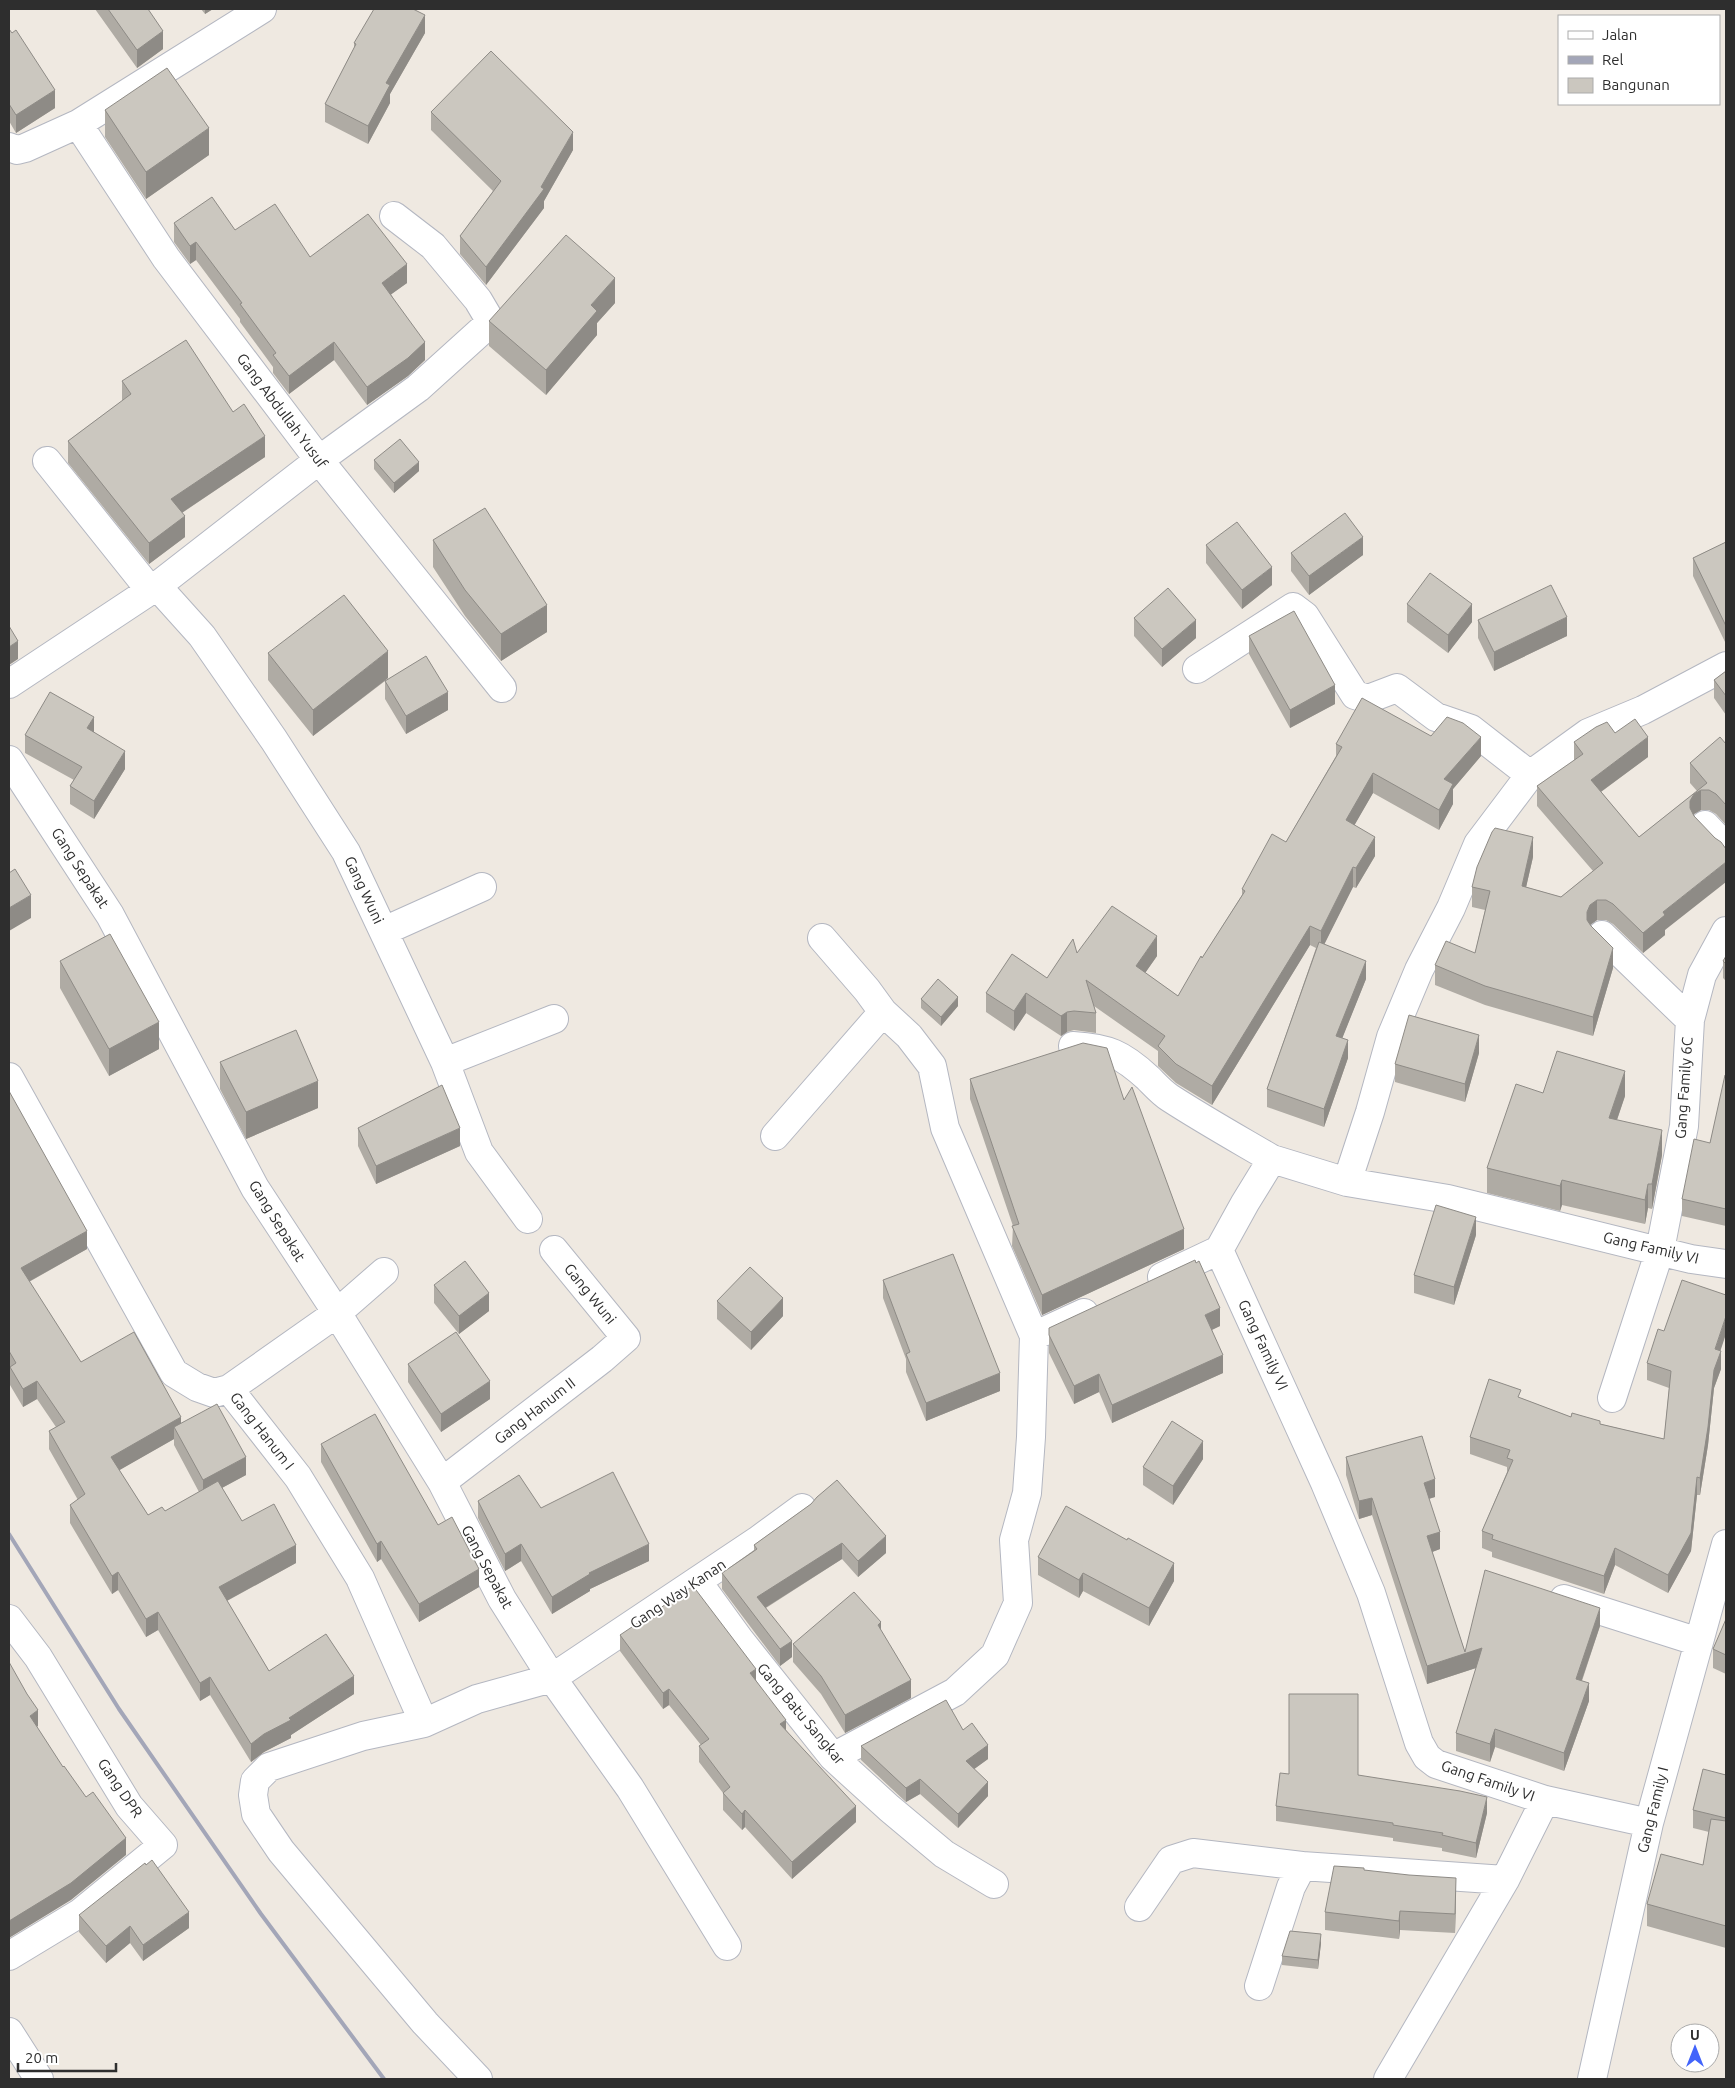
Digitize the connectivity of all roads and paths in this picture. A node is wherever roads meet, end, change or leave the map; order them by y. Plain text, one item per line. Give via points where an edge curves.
1 (262, 9) edge
2 (78, 124) junction
3 (9, 147) edge
4 (394, 216) dead end
5 (319, 460) junction
6 (47, 461) dead end
7 (154, 588) junction
8 (1726, 666) edge
9 (1197, 669) dead end
10 (9, 684) edge
11 (502, 688) dead end
12 (9, 760) edge
13 (1530, 775) junction
14 (1705, 825) edge
15 (1726, 847) edge
16 (482, 887) dead end
17 (384, 931) junction
18 (1726, 931) edge
19 (1602, 935) edge
20 (822, 938) dead end
21 (883, 1012) junction
22 (554, 1019) dead end
23 (1690, 1020) junction
24 (1073, 1046) edge
25 (445, 1062) junction
26 (9, 1077) edge
27 (775, 1136) dead end
28 (1272, 1159) junction
29 (1347, 1182) junction
30 (528, 1218) dead end
31 (554, 1250) dead end
32 (1220, 1250) junction
33 (1660, 1250) junction
34 (1726, 1264) edge
35 (384, 1272) dead end
36 (1140, 1287) edge
37 (1105, 1304) edge
38 (337, 1313) junction
39 (1034, 1336) junction
40 (626, 1338) joint
41 (230, 1388) junction
42 (1612, 1398) dead end
43 (442, 1482) junction
44 (802, 1508) edge
45 (1726, 1544) edge
46 (697, 1581) junction
47 (1537, 1590) edge
48 (1718, 1607) edge
49 (9, 1620) edge
50 (1699, 1642) junction
51 (552, 1678) junction
52 (424, 1723) junction
53 (833, 1757) junction
54 (1545, 1800) junction
55 (1649, 1822) junction
56 (1302, 1866) junction
57 (1505, 1880) junction
58 (994, 1884) dead end
59 (1139, 1907) dead end
60 (727, 1946) dead end
61 (9, 1956) edge
62 (1259, 1986) dead end
63 (9, 2032) edge
64 (39, 2079) edge
65 (478, 2079) edge
66 (1388, 2079) edge
67 (1592, 2079) edge

1 - 2 street
2 - 3 street via 25,148
2 - 5 street, Gang Abdullah Yusuf via 166,258
4 - 5 street via 433,246 478,300 491,322 418,388
5 - 7 street
5 - 11 street, Gang Abdullah Yusuf
6 - 7 street, Gang Wuni
7 - 10 street
7 - 17 street, Gang Wuni via 202,636 274,740 346,852
8 - 13 street via 1642,710 1588,733
9 - 13 street via 1293,608 1306,616 1355,696 1368,699 1397,688 1436,717 1471,729
12 - 38 street, Gang Sepakat via 110,915 255,1188
13 - 29 street via 1478,844 1451,908 1418,970 1391,1037
14 - 15 street
16 - 17 street
17 - 25 street, Gang Wuni
18 - 23 street, Gang Family 6C via 1702,974
19 - 23 street
20 - 21 street
21 - 27 street
21 - 39 street via 909,1036 932,1066 945,1128
22 - 25 street
23 - 33 street, Gang Family 6C via 1684,1126
24 - 28 street, Gang Family VI via 1095,1047 1123,1058 1168,1097
25 - 30 street, Gang Wuni via 479,1152
26 - 41 street, Gang Hanum I via 174,1373 197,1388 214,1393
28 - 29 street, Gang Family VI
28 - 32 street
29 - 33 street, Gang Family VI via 1448,1199
31 - 40 street, Gang Wuni
32 - 36 street
32 - 54 street, Gang Family VI via 1326,1483 1372,1593 1419,1743 1427,1757 1436,1764
33 - 34 street, Gang Family VI
33 - 42 street, Gang Family 6C
35 - 38 street
37 - 39 street
38 - 41 street
38 - 43 street, Gang Sepakat
39 - 53 street via 1027,1493 1014,1540 1018,1603 995,1655 956,1692
40 - 43 street, Gang Hanum II
41 - 52 street, Gang Hanum I via 298,1477 360,1578
43 - 51 street, Gang Sepakat via 502,1598
44 - 46 street, Gang Way Kanan
45 - 48 street, Gang Family I
46 - 51 street, Gang Way Kanan
46 - 53 street, Gang Batu Sangkar via 738,1639
47 - 50 street
48 - 50 street, Gang Family I
49 - 61 street, Gang DPR via 38,1657 129,1806 163,1845 80,1913
50 - 55 street, Gang Family I
51 - 52 street, Gang Way Kanan via 477,1700
51 - 60 street via 630,1788
52 - 65 street, Gang Way Kanan via 362,1736 270,1768 255,1781 253,1795 256,1814 281,1851 425,2023
53 - 58 street, Gang Batu Sangkar via 944,1854
54 - 55 street, Gang Family VI
54 - 57 street
55 - 67 street, Gang Family I
56 - 57 street
56 - 59 street via 1194,1853 1182,1855 1171,1860
56 - 62 street via 1291,1887
57 - 66 street
63 - 64 street

